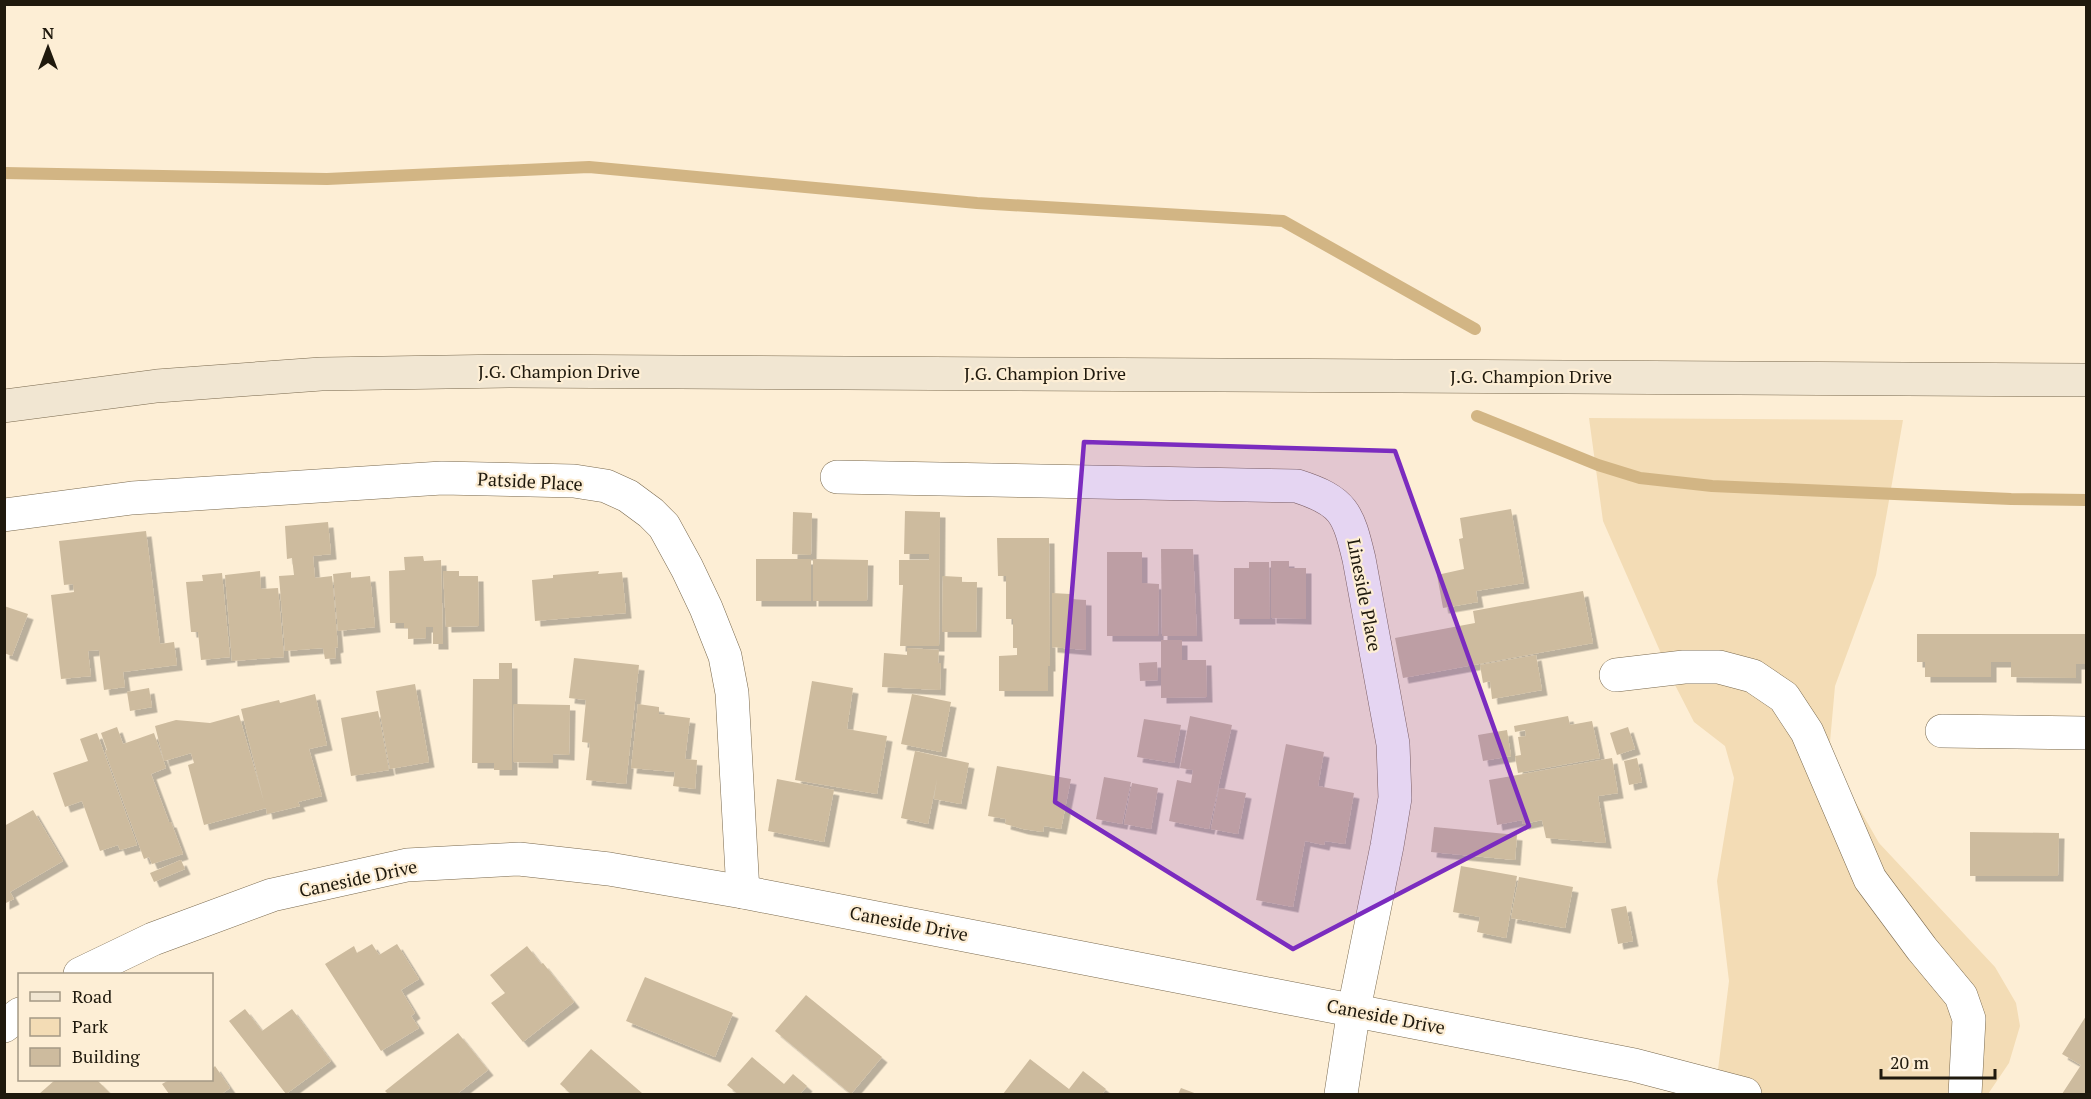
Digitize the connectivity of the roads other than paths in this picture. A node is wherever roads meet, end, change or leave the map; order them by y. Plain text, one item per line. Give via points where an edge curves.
1 (2086, 380) edge
2 (4, 406) edge
3 (837, 477) dead end
4 (4, 515) edge
5 (1616, 675) dead end
6 (1942, 731) dead end
7 (2086, 733) edge
8 (744, 892) junction
9 (84, 973) edge
10 (1354, 1009) junction
11 (1341, 1095) edge
12 (1745, 1095) edge
13 (1965, 1095) edge

1 - 2 main road, J.G. Champion Drive via 509,371 321,374 157,386
3 - 10 street, Lineside Place via 1297,486 1338,505 1352,530 1359,559 1393,744 1395,798
4 - 8 street, Patside Place via 132,498 442,478 574,481 606,486 628,496 664,526 697,588 725,656 732,693
5 - 13 street via 1719,667 1753,676 1784,697 1807,732 1870,879 1961,996 1969,1019
6 - 7 street
8 - 9 street, Caneside Drive via 609,869 519,859 407,865 272,896 153,939
8 - 10 street, Caneside Drive
10 - 11 street, Lineside Place
10 - 12 street, Caneside Drive via 1634,1065

